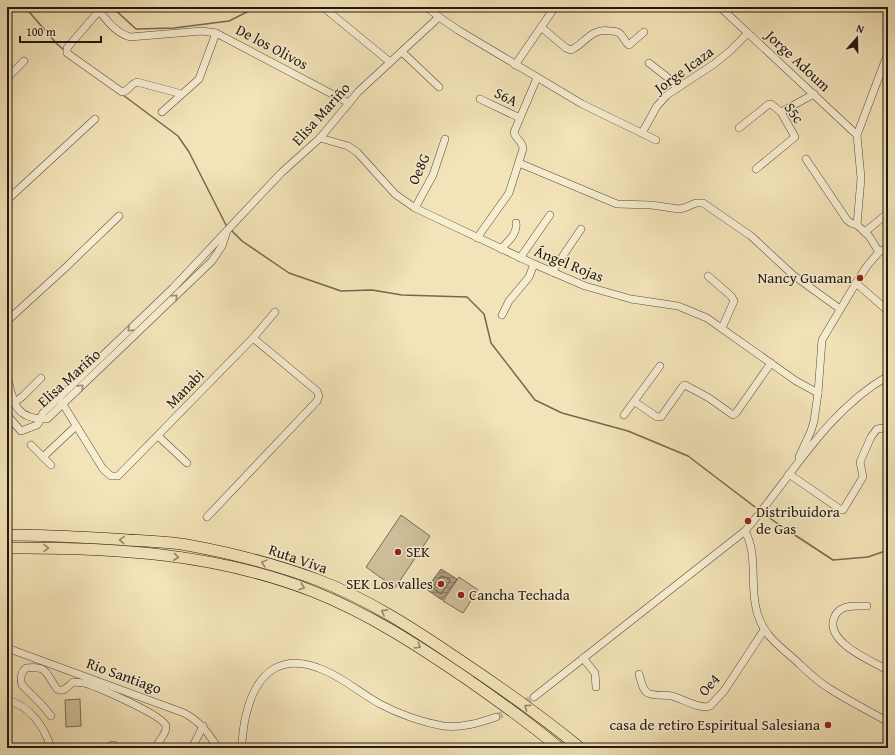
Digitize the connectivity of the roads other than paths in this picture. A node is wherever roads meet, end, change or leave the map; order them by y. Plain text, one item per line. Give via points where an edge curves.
1 (323, 7) edge
2 (427, 7) edge
3 (554, 7) edge
4 (720, 7) edge
5 (97, 9) edge
6 (439, 17) junction
7 (541, 27) junction
8 (644, 32) dead end
9 (216, 33) junction
10 (748, 33) junction
11 (402, 52) junction
12 (888, 53) edge
13 (24, 61) dead end
14 (390, 62) junction
15 (649, 63) dead end
16 (515, 65) junction
17 (7, 78) edge
18 (537, 78) junction
19 (439, 87) dead end
20 (677, 88) junction
21 (178, 93) dead end
22 (814, 94) junction
23 (480, 99) dead end
24 (349, 103) junction
25 (162, 112) dead end
26 (781, 112) junction
27 (520, 118) junction
28 (95, 119) dead end
29 (739, 128) dead end
30 (642, 133) junction
31 (857, 134) junction
32 (320, 138) junction
33 (445, 139) dead end
34 (656, 140) dead end
35 (806, 159) dead end
36 (519, 163) junction
37 (756, 169) dead end
38 (7, 200) edge
39 (415, 208) junction
40 (888, 213) edge
41 (550, 215) dead end
42 (119, 216) dead end
43 (516, 223) dead end
44 (857, 225) junction
45 (580, 229) dead end
46 (226, 232) junction
47 (865, 232) junction
48 (477, 238) junction
49 (888, 247) edge
50 (501, 249) junction
51 (879, 252) junction
52 (520, 258) junction
53 (534, 264) junction
54 (552, 272) junction
55 (186, 275) junction
56 (708, 276) dead end
57 (192, 281) junction
58 (856, 283) junction
59 (840, 309) junction
60 (888, 311) edge
61 (275, 312) dead end
62 (502, 315) dead end
63 (7, 321) edge
64 (722, 328) junction
65 (253, 338) junction
66 (771, 363) junction
67 (660, 366) dead end
68 (7, 375) edge
69 (888, 376) edge
70 (41, 378) dead end
71 (818, 393) junction
72 (59, 397) junction
73 (635, 402) junction
74 (14, 403) junction
75 (63, 405) junction
76 (7, 415) edge
77 (624, 415) dead end
78 (39, 419) junction
79 (76, 426) junction
80 (888, 429) edge
81 (158, 436) junction
82 (31, 445) dead end
83 (43, 457) junction
84 (187, 463) dead end
85 (51, 465) dead end
86 (795, 465) junction
87 (789, 474) junction
88 (206, 516) dead end
89 (745, 531) junction
90 (7, 535) edge
91 (7, 548) edge
92 (867, 606) dead end
93 (764, 630) junction
94 (7, 648) edge
95 (583, 658) junction
96 (888, 670) edge
97 (639, 674) dead end
98 (596, 688) dead end
99 (534, 697) tunnel mouth
100 (7, 700) edge
101 (51, 716) dead end
102 (496, 717) tunnel mouth
103 (888, 722) edge
104 (203, 726) junction
105 (51, 748) edge
106 (107, 748) edge
107 (118, 748) edge
108 (157, 748) edge
109 (192, 748) edge
110 (218, 748) edge
111 (241, 748) edge
112 (559, 748) edge
113 (580, 748) edge

1 - 14 street
2 - 6 street
3 - 7 street
4 - 10 street, Jorge Adoum
5 - 9 street, De los Olivos via 115,29 130,37 202,31
5 - 21 street via 67,48 67,53 122,92 137,82
6 - 11 street, Elisa Mariño
6 - 16 street
7 - 8 street via 571,50 596,32 617,32 629,45
7 - 16 street
9 - 24 street, De los Olivos
9 - 25 street via 199,79
10 - 20 street, Jorge Icaza via 714,64
10 - 22 street, Jorge Adoum
11 - 14 street, Elisa Mariño
11 - 19 street
12 - 31 street
13 - 17 street
14 - 24 street, Elisa Mariño
15 - 20 street via 668,77
16 - 18 street
18 - 27 street
18 - 30 street via 590,109
20 - 30 street, Jorge Icaza via 657,106
22 - 26 street
22 - 31 street, Jorge Adoum
23 - 27 street, S6A
24 - 32 street, Elisa Mariño
26 - 29 street, S5c via 769,104
26 - 37 street, S5c via 795,137
27 - 36 street via 514,134 523,146
28 - 38 street
30 - 34 street
31 - 44 street via 861,178
32 - 39 street, Ángel Rojas via 348,146 357,152 395,194
32 - 46 street, Elisa Mariño via 281,173
33 - 39 street, Oe8G via 433,175
35 - 44 street via 847,220
36 - 48 street via 509,193
36 - 59 street via 617,204 679,209 703,203 751,236 793,275
39 - 48 street, Ángel Rojas
40 - 47 street
41 - 52 street
42 - 63 street
43 - 50 street via 516,230
44 - 47 street
45 - 54 street
46 - 55 street, Elisa Mariño
46 - 57 street, Elisa Mariño via 218,253
47 - 51 street
48 - 50 street, Ángel Rojas
49 - 51 street
50 - 52 street, Ángel Rojas
51 - 58 street
52 - 53 street, Ángel Rojas
53 - 54 street, Ángel Rojas
53 - 62 street via 529,277 508,301
54 - 64 street, Ángel Rojas via 609,294 678,306 708,318
55 - 57 street
55 -> 72 street, Elisa Mariño
56 - 64 street via 733,299 734,304
75 -> 57 street, Elisa Mariño
58 - 59 street
58 - 60 street
59 - 71 street via 822,340
61 - 65 street, Manabi
64 - 66 street, Ángel Rojas
65 - 81 street, Manabi
65 - 88 street via 317,391 319,396
66 - 71 street, Ángel Rojas
66 - 73 street via 733,415 685,385 661,417 657,418
67 - 73 street
68 - 74 street
69 - 86 street via 868,388 846,407
70 - 74 street
71 - 86 street via 812,431
72 - 75 street
72 - 78 street, Elisa Mariño
73 - 77 street
74 - 78 street via 22,413
75 - 78 street, Elisa Mariño via 47,419
75 - 79 street
76 - 78 street via 21,431 37,425
79 - 81 street, Manabi via 103,469 114,477 121,474
79 - 83 street
80 - 87 street via 877,429 871,437 860,462 862,477 843,510
81 - 84 street
82 - 83 street
83 - 85 street
86 - 87 street
87 - 89 street
89 - 93 street via 753,555 755,604
89 - 95 street
113 -> 90 highway, Ruta Viva via 511,694 431,640 398,619 319,580 226,553 185,545
91 -> 112 highway, Ruta Viva via 88,549 182,558 272,577 312,591 392,630 423,649 498,701
92 - 96 street via 842,608 834,617 834,631 846,646
93 - 97 street, Oe4 via 724,691 710,706 703,708 671,696 649,694 644,690
93 - 103 street via 821,683
94 - 104 street, Rio Santiago via 184,713
95 - 98 street via 595,673
95 - 99 street
100 - 105 street via 30,712 45,732
101 - 108 street via 22,686 22,672 26,668 43,669 59,690 64,690 74,682 84,683 157,716 166,724 164,734 156,744
102 - 111 street via 470,725 432,724 381,704 339,678 315,667 285,664 269,672 252,695
104 - 109 street
104 - 110 street, Rio Santiago
106 - 107 street via 112,745

